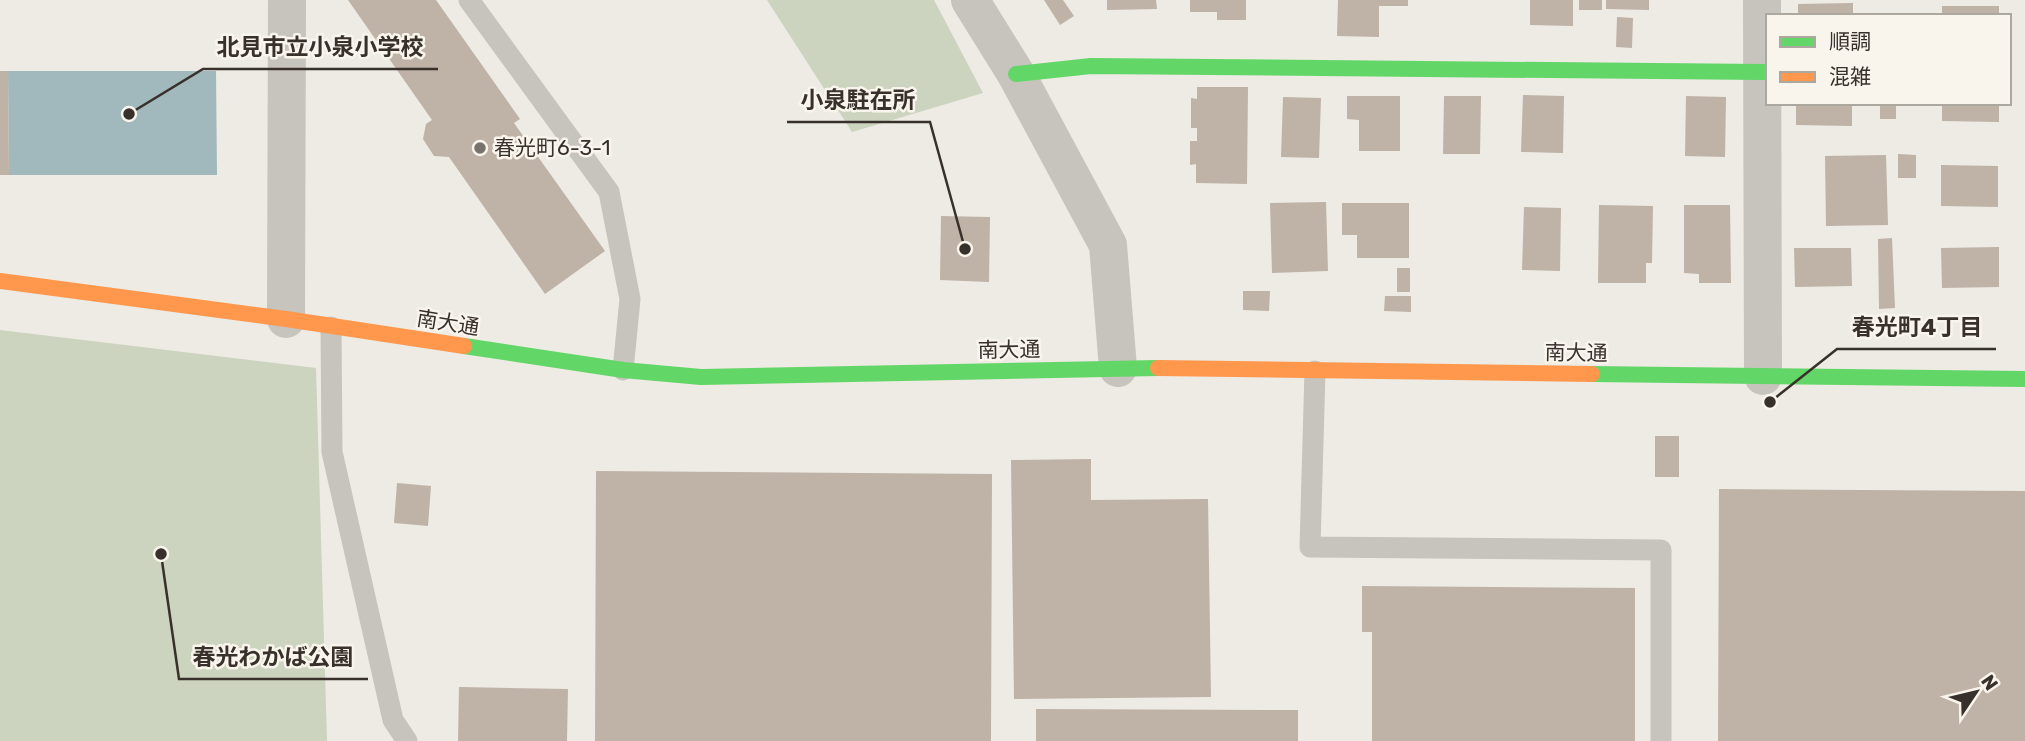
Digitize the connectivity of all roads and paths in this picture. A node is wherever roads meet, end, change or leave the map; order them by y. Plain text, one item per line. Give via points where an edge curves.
1 (287, 0) edge
2 (469, 0) edge
3 (970, 0) edge
4 (1762, 0) edge
5 (1763, 72) junction
6 (1016, 74) junction
7 (0, 281) edge
8 (286, 319) junction
9 (331, 327) junction
10 (1118, 368) junction
11 (623, 370) junction
12 (1315, 371) junction
13 (1763, 376) junction
14 (2025, 379) edge
15 (407, 741) edge
16 (1661, 741) edge

1 - 8 street
2 - 11 lane via 609,192 629,299
3 - 6 street
4 - 5 street
5 - 6 street via 1091,66
5 - 13 street
6 - 10 street via 1108,245
7 - 8 street, 南大通
8 - 9 street, 南大通
9 - 11 street, 南大通
9 - 15 lane via 332,452 393,720
10 - 11 street, 南大通 via 701,377
10 - 12 street, 南大通
12 - 13 street, 南大通
12 - 16 lane via 1310,547 1661,550
13 - 14 street, 南大通

